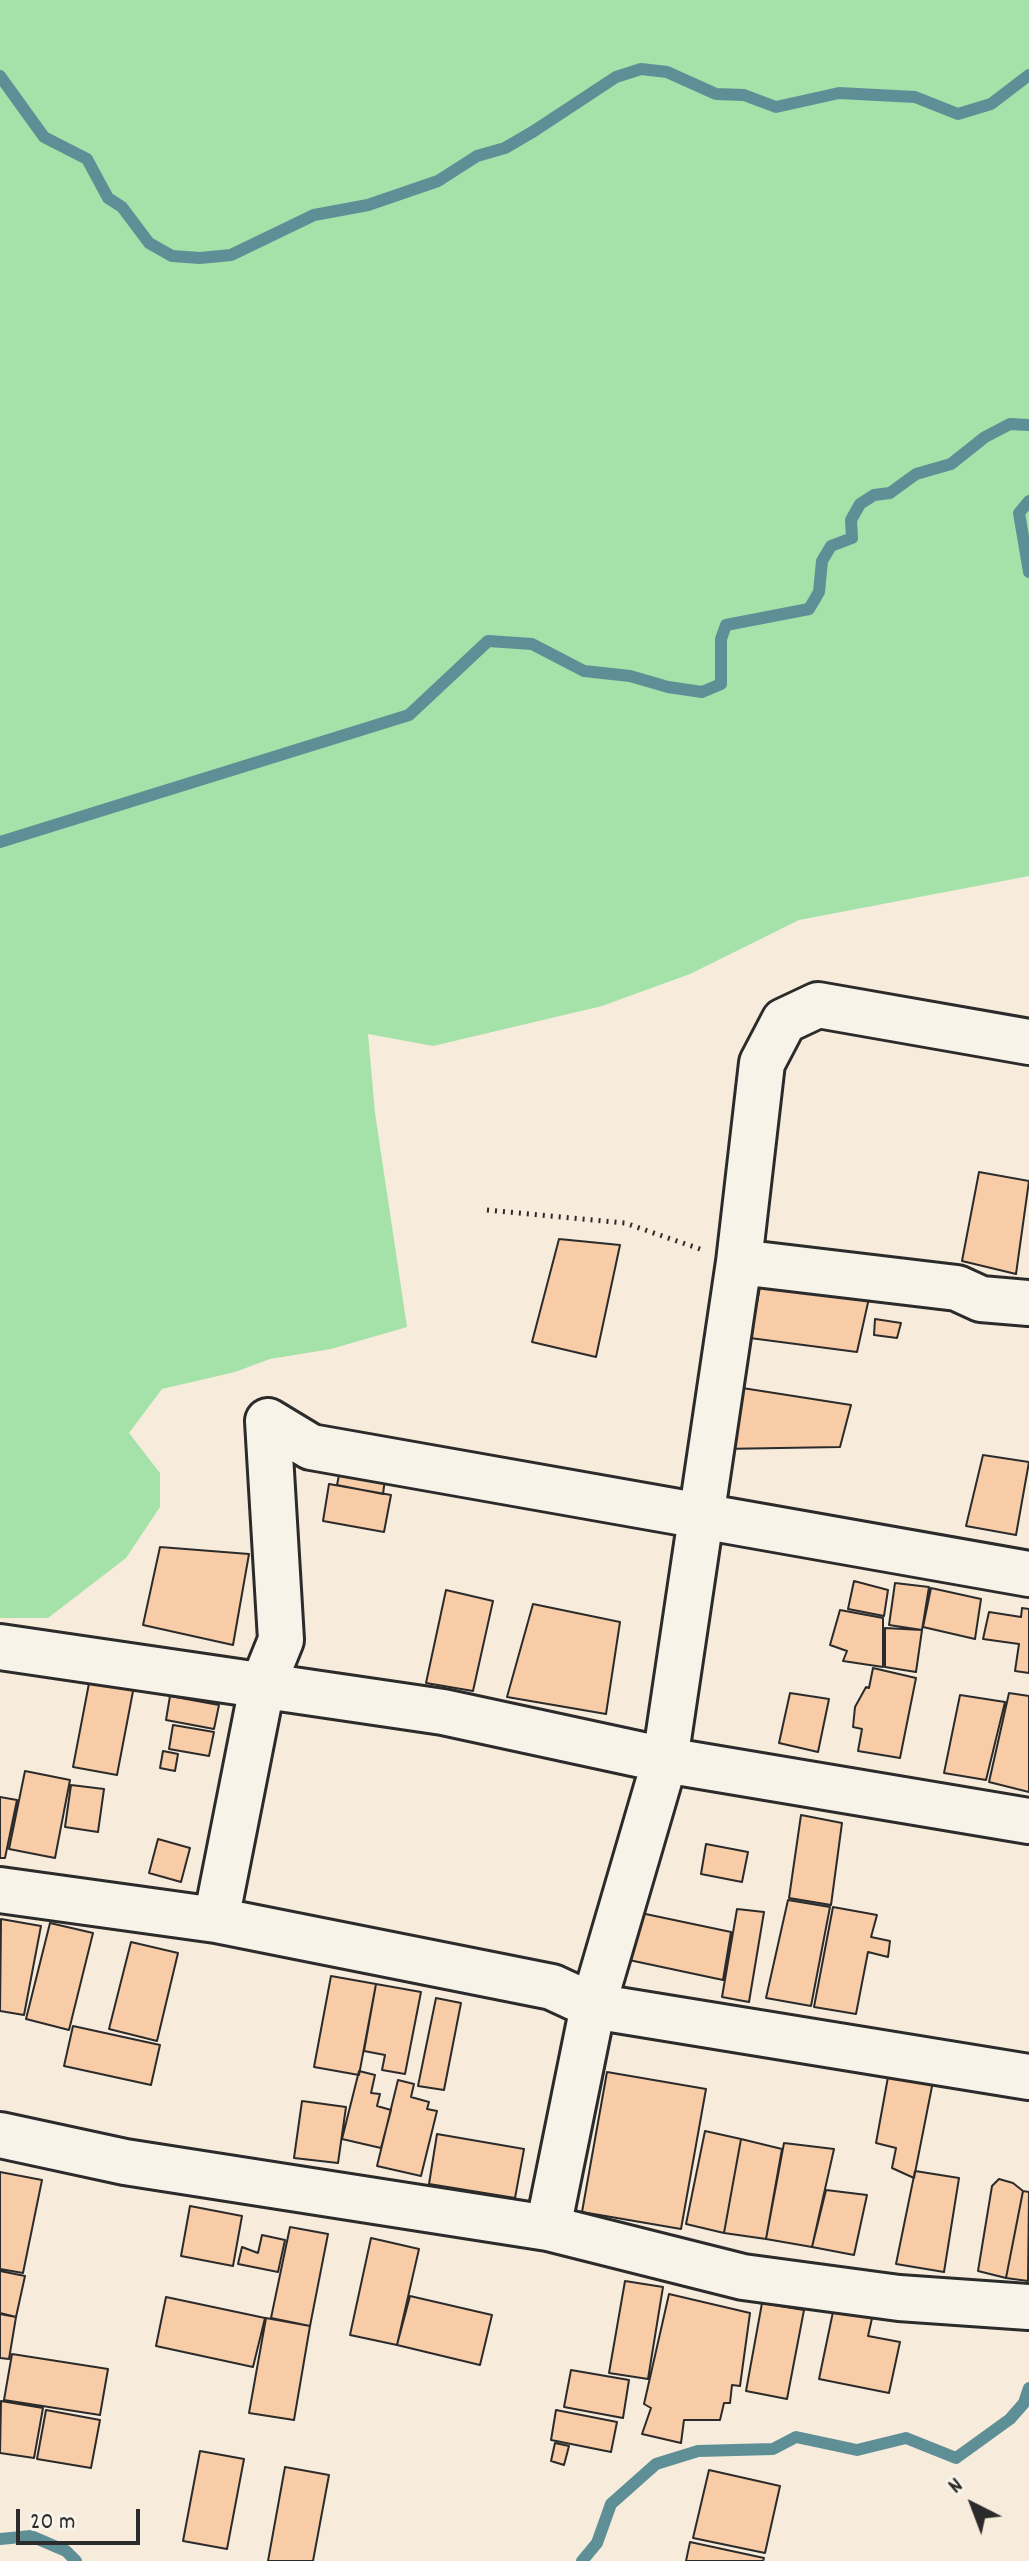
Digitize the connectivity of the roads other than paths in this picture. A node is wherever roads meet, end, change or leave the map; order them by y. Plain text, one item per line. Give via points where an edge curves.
1 (1029, 1042) edge
2 (739, 1262) junction
3 (1029, 1303) edge
4 (699, 1517) junction
5 (1029, 1574) edge
6 (0, 1647) edge
7 (262, 1687) junction
8 (665, 1760) junction
9 (1029, 1821) edge
10 (0, 1890) edge
11 (216, 1920) junction
12 (593, 2006) junction
13 (1029, 2077) edge
14 (0, 2135) edge
15 (548, 2228) junction
16 (1029, 2307) edge

1 - 2 street via 818,1005 784,1021 762,1063
2 - 3 street via 957,1288 981,1299
2 - 4 street
4 - 5 street
4 - 7 street via 311,1447 268,1421 281,1640
4 - 8 street
6 - 7 street
7 - 8 street via 443,1712
7 - 11 street
8 - 9 street
8 - 12 street
10 - 11 street
11 - 12 street via 552,1987
12 - 13 street
12 - 15 street
14 - 15 street via 125,2162
15 - 16 street via 743,2277 899,2298

